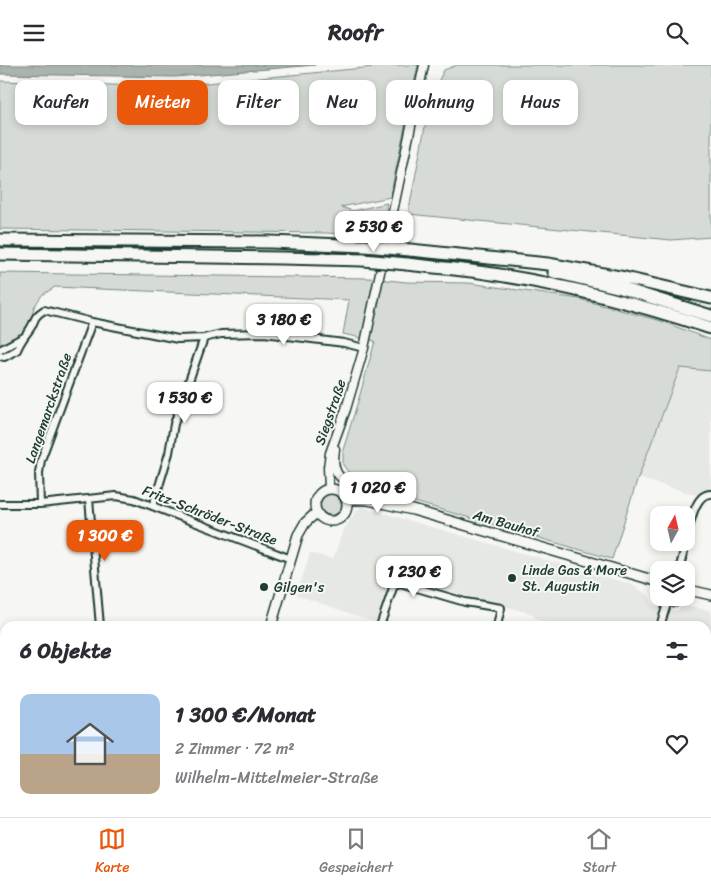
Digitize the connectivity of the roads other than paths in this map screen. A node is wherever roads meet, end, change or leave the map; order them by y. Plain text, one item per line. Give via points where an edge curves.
1 (424, 65) edge
2 (0, 240) edge
3 (0, 254) edge
4 (461, 255) junction
5 (711, 298) edge
6 (711, 315) edge
7 (92, 322) junction
8 (711, 328) edge
9 (22, 338) junction
10 (204, 338) junction
11 (364, 348) junction
12 (0, 350) edge
13 (0, 356) edge
14 (335, 439) junction
15 (329, 489) junction
16 (711, 494) edge
17 (89, 499) junction
18 (346, 499) junction
19 (0, 504) edge
20 (40, 504) junction
21 (153, 506) junction
22 (413, 510) junction
23 (695, 510) edge
24 (317, 512) junction
25 (291, 559) junction
26 (650, 577) edge
27 (695, 594) edge
28 (711, 595) edge
29 (663, 606) edge
30 (100, 621) edge
31 (272, 621) edge
32 (382, 621) edge
33 (498, 621) edge
34 (661, 621) edge

1 - 11 street, Siegstraße
2 - 4 highway, bridge via 271,242
3 - 8 highway, bridge via 263,257 407,264 541,282
4 - 5 highway via 557,266
4 - 6 highway via 621,288
7 - 9 street via 44,310 35,316 31,328
7 - 10 street via 178,339
7 - 20 street, Langemarckstraße via 41,460
9 - 12 street
9 - 13 street via 17,350
10 - 11 street via 221,334 264,333
10 - 21 street via 174,424
11 - 14 street, Siegstraße
14 - 15 street, Siegstraße via 328,467
14 - 22 street via 335,466 341,477
15 - 18 main road via 339,491
15 - 24 main road via 317,497
16 - 23 street via 699,499
17 - 20 street, Fritz-Schröder-Straße
17 - 21 street, Fritz-Schröder-Straße via 126,497
17 - 30 street
18 - 22 main road, Am Bauhof via 368,500
18 - 24 main road via 344,513 336,519 327,520
19 - 20 street, Fritz-Schröder-Straße
21 - 25 street, Fritz-Schröder-Straße
22 - 26 main road, Am Bauhof
24 - 25 main road via 298,535
25 - 31 main road
27 - 28 main road
29 - 34 street
32 - 33 street via 394,585 400,583 465,602 501,608

